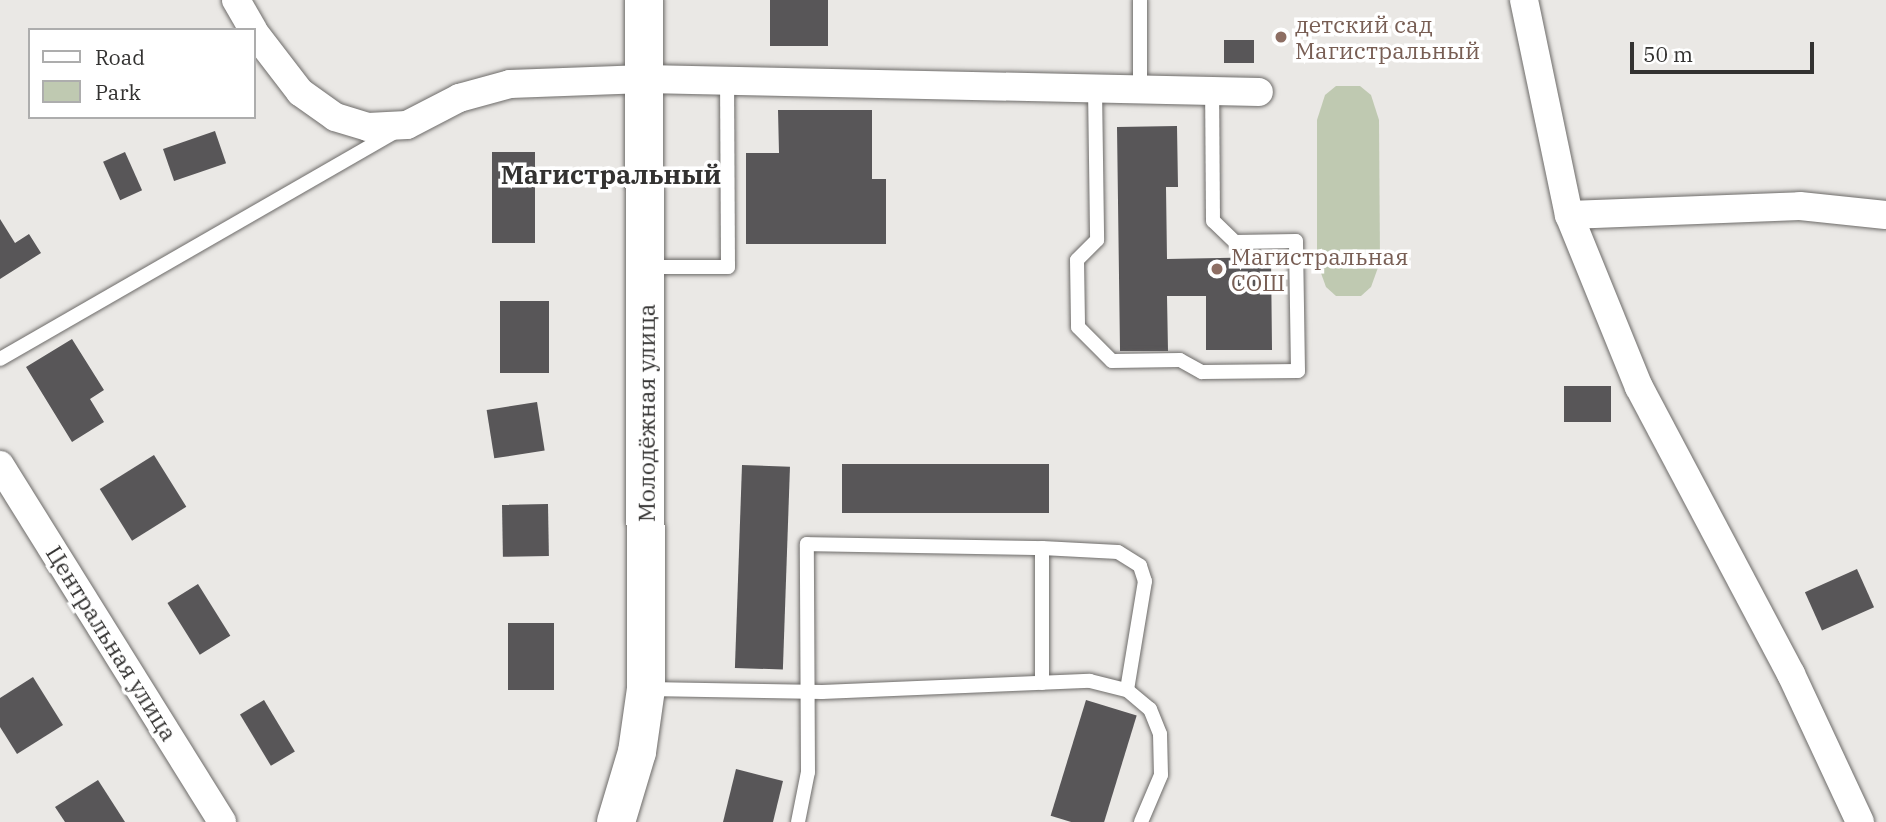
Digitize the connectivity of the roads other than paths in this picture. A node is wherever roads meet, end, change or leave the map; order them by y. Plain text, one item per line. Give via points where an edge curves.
1 (236, 0) edge
2 (644, 0) edge
3 (1140, 0) edge
4 (1524, 0) edge
5 (251, 28) edge
6 (256, 35) edge
7 (645, 79) junction
8 (727, 81) junction
9 (1095, 88) junction
10 (1140, 89) junction
11 (1212, 91) junction
12 (1259, 92) dead end
13 (407, 125) junction
14 (1569, 215) junction
15 (1886, 215) edge
16 (647, 267) junction
17 (0, 359) edge
18 (0, 465) edge
19 (1042, 548) junction
20 (1042, 682) junction
21 (646, 689) junction
22 (1127, 690) junction
23 (806, 692) junction
24 (222, 822) edge
25 (616, 822) edge
26 (798, 822) edge
27 (1141, 822) edge
28 (1860, 822) edge

1 - 5 street
2 - 7 street, Молодёжная улица
3 - 10 lane
4 - 14 street
6 - 13 street via 300,92 335,117 368,127
7 - 8 street
7 - 13 street via 510,84 459,98
7 - 16 street, Молодёжная улица
8 - 9 street
8 - 16 lane via 727,267
9 - 10 street
9 - 11 lane via 1097,240 1077,260 1078,327 1112,360 1180,359 1202,372 1298,370 1296,241 1235,242 1213,221
10 - 11 street
11 - 12 street
13 - 17 lane
14 - 15 street via 1800,206
14 - 28 street via 1639,387 1791,674
16 - 21 street, Молодёжная улица
18 - 24 street, Центральная улица
19 - 20 lane
19 - 22 lane via 1118,552 1140,566 1145,581
19 - 23 lane via 807,544
20 - 22 lane via 1090,681
20 - 23 lane
21 - 23 lane
21 - 25 street, Молодёжная улица via 637,752
22 - 27 lane via 1150,709 1160,734 1161,775
23 - 26 lane via 808,772

